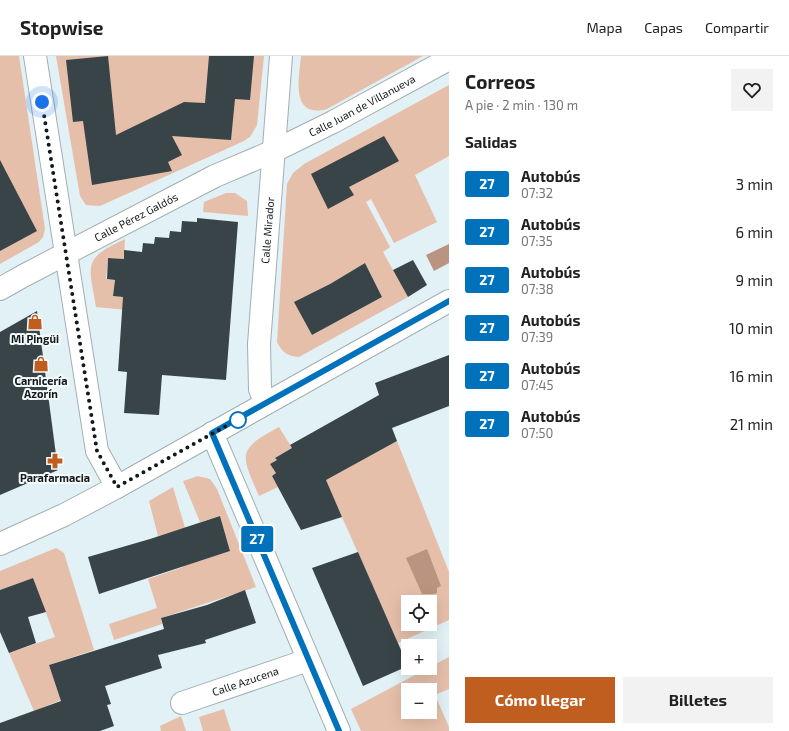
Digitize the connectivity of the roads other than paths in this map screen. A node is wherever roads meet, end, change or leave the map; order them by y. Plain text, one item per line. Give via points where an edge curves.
1 (35, 56) edge
2 (281, 56) edge
3 (449, 59) edge
4 (274, 151) junction
5 (64, 253) junction
6 (0, 289) edge
7 (449, 301) edge
8 (265, 403) junction
9 (212, 433) junction
10 (117, 487) junction
11 (0, 544) edge
12 (308, 660) junction
13 (182, 703) dead end
14 (339, 731) edge

1 - 5 street
2 - 4 street, Calle Mirador
3 - 4 street, Calle Juan de Villanueva via 334,122
4 - 5 street, Calle Pérez Galdós via 215,176
4 - 8 street, Calle Mirador via 259,344 260,389
5 - 6 street, Calle Pérez Galdós
5 - 10 street via 97,451
7 - 8 street
8 - 9 street
9 - 10 street
9 - 12 street
10 - 11 street
12 - 13 street, Calle Azucena
12 - 14 street

